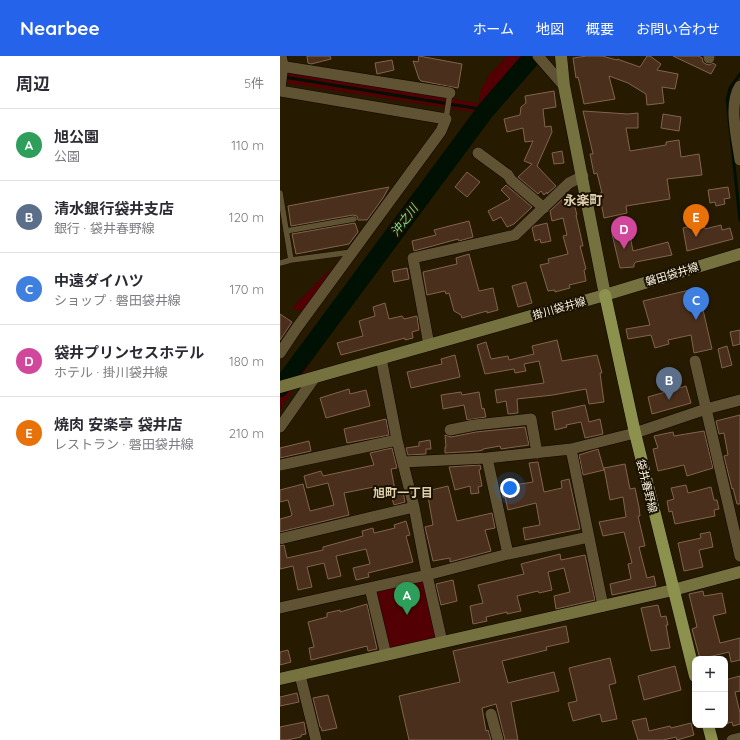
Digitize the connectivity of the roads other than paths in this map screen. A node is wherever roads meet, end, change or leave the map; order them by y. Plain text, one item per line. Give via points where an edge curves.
1 (538, 56) edge
2 (561, 56) edge
3 (282, 64) edge
4 (564, 86) junction
5 (740, 86) edge
6 (280, 88) edge
7 (280, 91) edge
8 (449, 95) joint
9 (446, 114) junction
10 (478, 153) dead end
11 (740, 160) edge
12 (583, 176) junction
13 (280, 193) edge
14 (281, 206) edge
15 (544, 208) junction
16 (354, 219) dead end
17 (286, 231) junction
18 (352, 252) junction
19 (740, 254) edge
20 (291, 260) junction
21 (280, 263) edge
22 (605, 295) junction
23 (428, 345) junction
24 (280, 353) edge
25 (381, 358) junction
26 (695, 361) dead end
27 (315, 377) junction
28 (280, 387) edge
29 (740, 400) edge
30 (706, 409) junction
31 (280, 427) edge
32 (450, 430) dead end
33 (634, 433) junction
34 (397, 440) junction
35 (571, 449) junction
36 (538, 453) junction
37 (487, 458) junction
38 (403, 462) junction
39 (280, 465) edge
40 (414, 507) junction
41 (588, 537) junction
42 (280, 539) edge
43 (508, 554) junction
44 (740, 556) edge
45 (740, 572) edge
46 (427, 575) junction
47 (370, 588) junction
48 (673, 590) junction
49 (603, 606) junction
50 (280, 608) edge
51 (442, 642) junction
52 (386, 654) junction
53 (692, 664) edge
54 (300, 674) junction
55 (280, 679) edge
56 (491, 714) dead end
57 (709, 728) edge
58 (740, 738) edge
59 (316, 740) edge
60 (498, 740) edge
61 (712, 740) edge
62 (732, 740) edge

1 - 4 street
2 - 4 main road
3 - 6 street
3 - 8 street
4 - 12 main road
5 - 11 street via 734,98 734,113
7 - 9 street
8 - 9 lane
9 - 18 street via 441,131
10 - 15 street via 508,175
12 - 15 street via 569,183
12 - 22 main road
13 - 14 lane
14 - 17 lane
15 - 23 street via 515,235 412,258
16 - 17 lane
17 - 20 lane
18 - 20 lane
18 - 24 street
19 - 22 main road, 磐田袋井線
20 - 21 lane
22 - 23 main road, 掛川袋井線
22 - 33 main road, 袋井春野線
23 - 25 main road, 掛川袋井線
25 - 27 main road, 掛川袋井線
25 - 34 street
26 - 30 street
27 - 28 main road, 掛川袋井線
27 - 31 street
29 - 30 street
30 - 33 street
30 - 44 street
32 - 36 street via 531,419
33 - 35 street
33 - 48 main road, 袋井春野線
34 - 38 street
34 - 39 street
35 - 36 street
35 - 41 street
36 - 37 street
37 - 38 street
37 - 43 street
38 - 40 street
40 - 42 street
40 - 46 street
41 - 43 street
41 - 49 street
43 - 46 street
45 - 48 main road
46 - 47 street
46 - 51 street
47 - 50 street
47 - 52 street
48 - 49 main road
48 - 53 main road, 袋井春野線
49 - 51 main road
51 - 52 main road
52 - 54 main road
54 - 55 main road
54 - 59 street
56 - 60 street
57 - 61 main road
58 - 62 street

